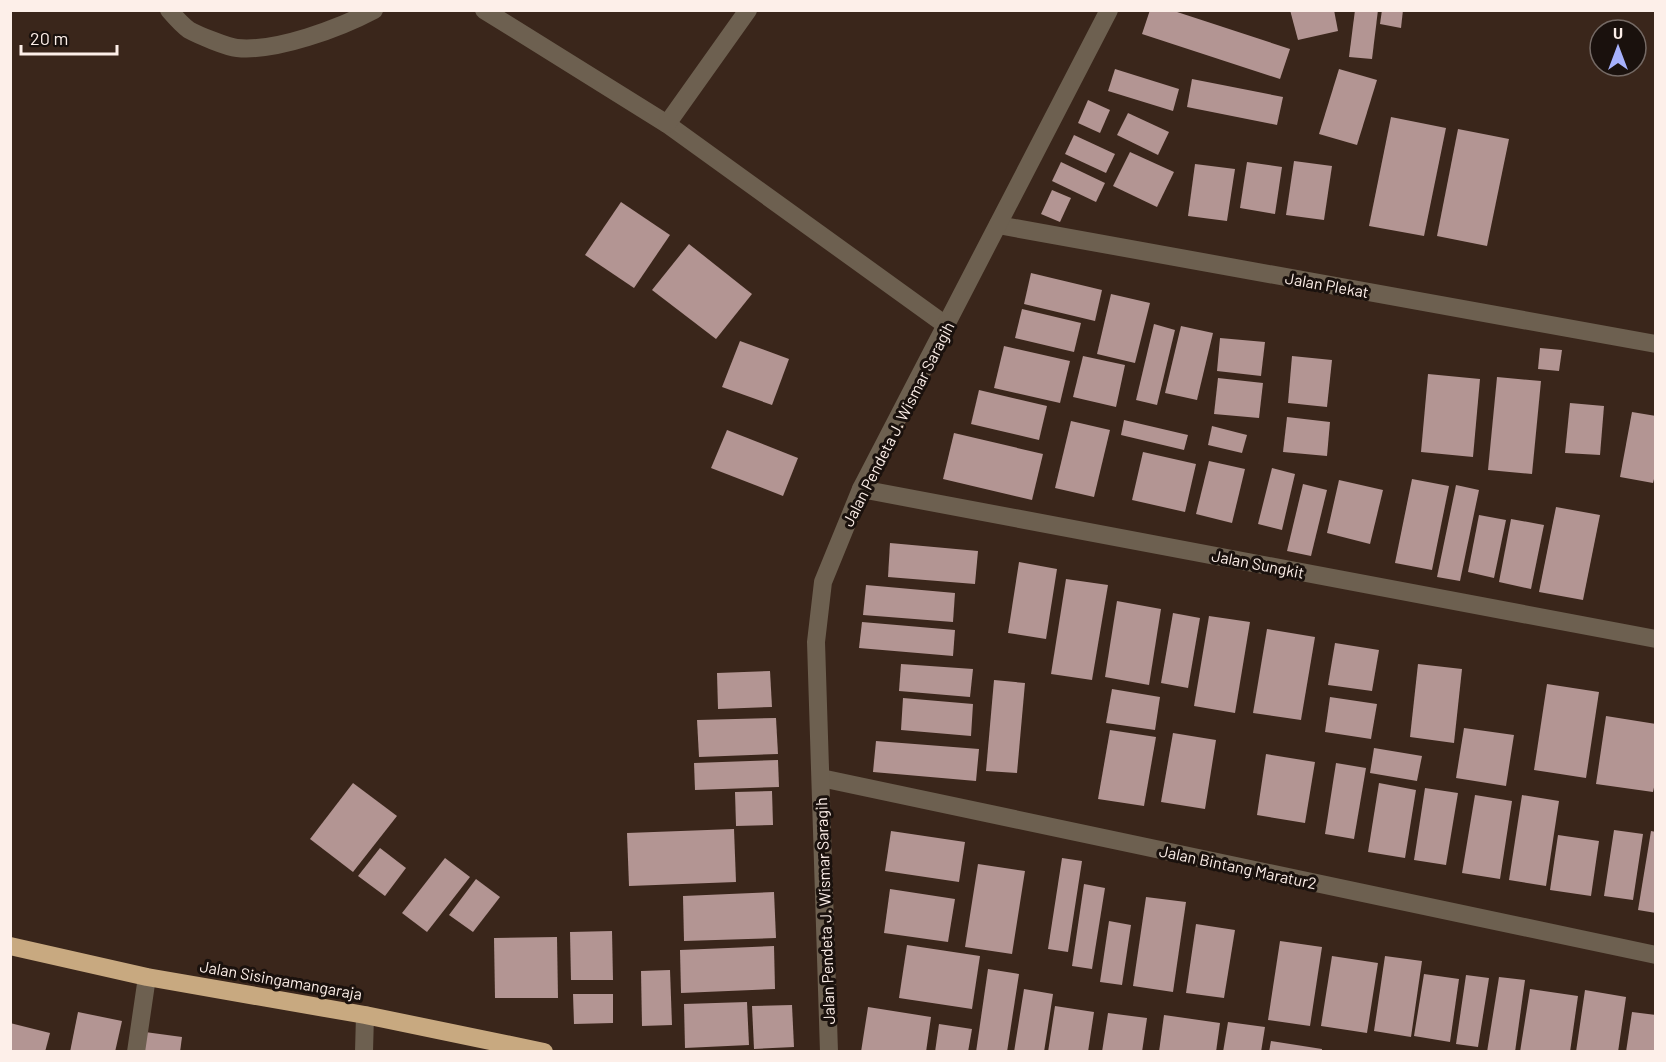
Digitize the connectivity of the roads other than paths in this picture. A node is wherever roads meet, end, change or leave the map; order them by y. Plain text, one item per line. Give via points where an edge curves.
1 (169, 10) edge
2 (374, 10) edge
3 (484, 10) edge
4 (748, 10) edge
5 (1109, 10) edge
6 (667, 124) junction
7 (998, 225) junction
8 (947, 326) junction
9 (1656, 344) edge
10 (861, 489) junction
11 (1656, 639) edge
12 (820, 778) junction
13 (10, 946) edge
14 (1656, 955) edge
15 (147, 977) junction
16 (365, 1015) junction
17 (136, 1052) edge
18 (364, 1052) edge
19 (544, 1052) edge
20 (829, 1052) edge

1 - 2 street via 189,30 235,48 298,39 348,24
3 - 6 street
4 - 6 street
5 - 7 street, Jalan Pendeta J. Wismar Saragih
6 - 8 street
7 - 8 street, Jalan Pendeta J. Wismar Saragih
7 - 9 street, Jalan Plekat
8 - 10 street, Jalan Pendeta J. Wismar Saragih
10 - 11 street, Jalan Sungkit
10 - 12 street, Jalan Pendeta J. Wismar Saragih via 823,582 818,610
12 - 14 street, Jalan Bintang Maratur2
12 - 20 street, Jalan Pendeta J. Wismar Saragih
13 - 15 highway, Jalan Sisingamangaraja
15 - 16 highway, Jalan Sisingamangaraja
15 - 17 street
16 - 18 street
16 - 19 highway, Jalan Sisingamangaraja

